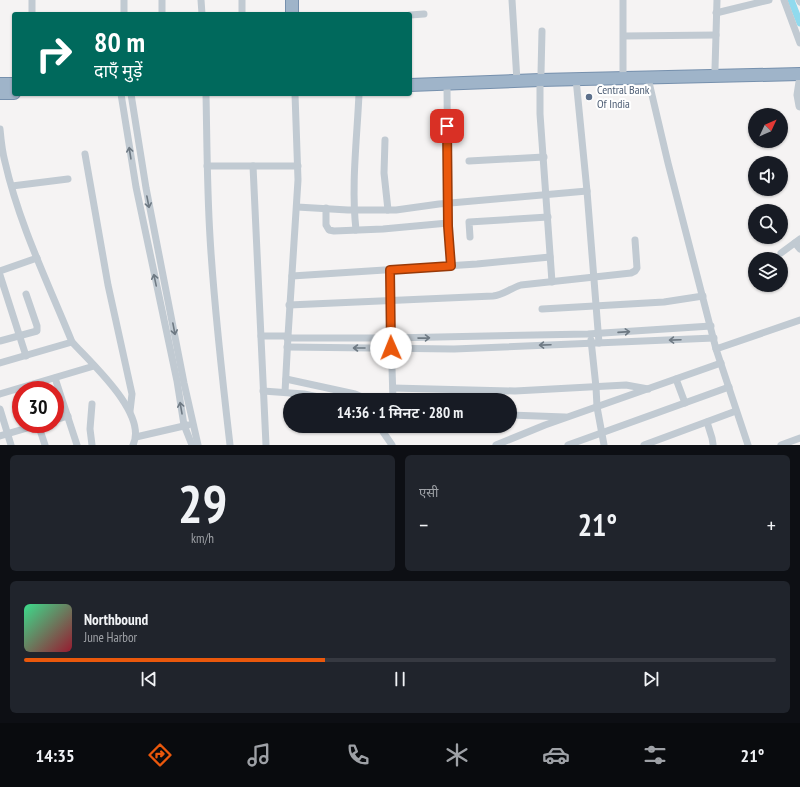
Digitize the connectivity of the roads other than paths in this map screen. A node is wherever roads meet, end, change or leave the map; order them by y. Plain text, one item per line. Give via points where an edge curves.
1 (32, 0) edge
2 (124, 0) edge
3 (162, 0) edge
4 (202, 0) edge
5 (242, 0) edge
6 (292, 0) edge
7 (512, 0) edge
8 (623, 0) edge
9 (717, 0) edge
10 (769, 0) edge
11 (784, 0) edge
12 (32, 12) edge
13 (124, 12) edge
14 (162, 12) edge
15 (202, 12) edge
16 (242, 12) edge
17 (292, 12) edge
18 (716, 13) junction
19 (424, 14) dead end
20 (412, 15) edge
21 (542, 31) dead end
22 (716, 35) junction
23 (624, 36) junction
24 (800, 43) edge
25 (800, 67) edge
26 (715, 69) junction
27 (800, 74) edge
28 (624, 75) junction
29 (412, 77) edge
30 (540, 77) junction
31 (517, 78) junction
32 (648, 78) junction
33 (576, 79) junction
34 (800, 82) edge
35 (0, 84) edge
36 (12, 84) edge
37 (447, 84) junction
38 (412, 85) edge
39 (0, 93) edge
40 (12, 93) edge
41 (121, 96) edge
42 (131, 96) edge
43 (206, 96) edge
44 (295, 96) edge
45 (359, 96) edge
46 (800, 106) edge
47 (0, 128) edge
48 (385, 140) dead end
49 (85, 154) dead end
50 (544, 157) junction
51 (469, 161) dead end
52 (207, 166) junction
53 (253, 166) junction
54 (298, 166) junction
55 (68, 179) dead end
56 (12, 186) junction
57 (587, 191) junction
58 (547, 195) junction
59 (448, 203) junction
60 (297, 207) junction
61 (326, 208) junction
62 (354, 210) junction
63 (388, 210) junction
64 (548, 217) junction
65 (448, 223) junction
66 (356, 230) junction
67 (470, 237) dead end
68 (635, 240) dead end
69 (798, 241) edge
70 (800, 249) edge
71 (782, 252) edge
72 (550, 257) junction
73 (37, 258) junction
74 (451, 266) junction
75 (390, 270) junction
76 (0, 271) edge
77 (0, 274) edge
78 (292, 276) junction
79 (594, 277) junction
80 (552, 282) junction
81 (26, 294) dead end
82 (703, 296) junction
83 (4, 297) edge
84 (391, 300) junction
85 (289, 305) junction
86 (596, 306) junction
87 (542, 309) dead end
88 (800, 320) edge
89 (711, 326) junction
90 (594, 334) junction
91 (20, 336) junction
92 (261, 336) junction
93 (287, 337) junction
94 (391, 338) junction
95 (714, 338) junction
96 (0, 341) edge
97 (72, 342) junction
98 (595, 344) junction
99 (287, 347) junction
100 (391, 348) junction
101 (716, 349) junction
102 (26, 356) junction
103 (0, 363) edge
104 (721, 363) junction
105 (94, 366) junction
106 (55, 378) junction
107 (676, 379) junction
108 (46, 381) edge
109 (286, 385) junction
110 (263, 386) junction
111 (596, 387) junction
112 (729, 387) junction
113 (392, 388) junction
114 (648, 389) junction
115 (12, 391) edge
116 (318, 392) junction
117 (336, 393) edge
118 (392, 393) edge
119 (0, 394) edge
120 (685, 402) junction
121 (92, 404) dead end
122 (597, 407) junction
123 (0, 409) edge
124 (130, 411) junction
125 (736, 411) junction
126 (517, 415) edge
127 (68, 416) junction
128 (64, 417) edge
129 (569, 417) junction
130 (707, 422) junction
131 (193, 423) junction
132 (184, 426) junction
133 (12, 433) edge
134 (42, 433) edge
135 (386, 433) edge
136 (602, 433) junction
137 (8, 434) junction
138 (0, 436) edge
139 (136, 437) junction
140 (800, 438) edge
141 (713, 444) dead end
142 (11, 445) edge
143 (45, 445) edge
144 (77, 445) edge
145 (92, 445) edge
146 (133, 445) edge
147 (192, 445) edge
148 (198, 445) edge
149 (230, 445) edge
150 (266, 445) edge
151 (392, 445) edge
152 (496, 445) edge
153 (568, 445) edge
154 (604, 445) edge
155 (644, 445) edge
156 (748, 445) edge
157 (781, 445) edge

1 - 12 street
2 - 13 street
3 - 14 street
4 - 15 street
5 - 16 street
6 - 17 highway
7 - 31 street
8 - 23 street
9 - 18 street
10 - 18 street
11 - 24 street
18 - 22 street
19 - 20 street
21 - 30 street
22 - 23 street
22 - 26 street
23 - 28 street
25 - 26 highway
26 - 28 highway
27 - 32 highway
28 - 30 highway
28 - 32 highway
28 - 33 highway
29 - 31 highway
30 - 31 highway
30 - 33 highway
30 - 50 street
31 - 37 highway
32 - 82 street
33 - 57 street
34 - 46 street
35 - 36 highway
37 - 38 highway
37 - 59 street
39 - 40 highway
132 -> 41 street via 136,187
42 -> 131 street via 146,188
43 - 52 street
44 - 54 street
45 - 62 street
47 - 56 street via 4,161
48 - 63 street via 384,173
49 - 124 street via 108,285 132,394
50 - 51 street
50 - 58 street
52 - 53 street
52 - 149 street via 222,379
53 - 54 street
53 - 92 street
54 - 60 street
55 - 56 street
56 - 73 street
57 - 58 street
57 - 79 street
58 - 59 street
58 - 64 street
59 - 63 street
59 - 65 street
60 - 61 street
60 - 78 street
61 - 62 street
61 - 66 street via 326,225 329,230
62 - 63 street
62 - 66 street
64 - 67 street via 469,222
64 - 72 street
65 - 66 street
65 - 74 street
68 - 79 street via 635,271
69 - 70 street
69 - 71 street
72 - 74 street
72 - 80 street
73 - 76 street
73 - 97 street
74 - 75 street
75 - 78 street
75 - 84 street
77 - 83 street
78 - 85 street
79 - 80 street
79 - 86 street
80 - 84 street via 521,286 498,295
81 - 91 street via 38,329
82 - 86 street via 664,302
82 - 89 street
83 - 91 street
84 - 85 street
84 - 94 street
85 - 93 street
86 - 87 street
86 - 90 street
88 - 101 street
90 -> 89 street
89 - 95 street
94 -> 90 street
90 - 98 street
91 - 96 street
91 - 102 street
92 - 93 street
92 - 110 street
93 - 94 street
93 - 99 street
94 - 100 street
95 -> 98 street
95 - 101 street
97 - 102 street
97 - 105 street
98 -> 100 street
98 - 111 street
100 -> 99 street
99 - 109 street
100 - 113 street
101 - 104 street
102 - 103 street
104 - 107 street
104 - 112 street
105 - 106 street
105 - 124 street
106 - 108 street
106 - 127 street
107 - 114 street
107 - 120 street
109 - 110 street
109 - 116 street
109 - 116 street
110 - 150 street
111 - 113 street via 514,391
111 - 114 street via 626,385
111 - 122 street
112 - 120 street
112 - 125 street
113 - 118 street
114 - 122 street
115 - 119 street
116 - 117 street
120 - 136 street
121 - 145 street
122 - 129 street
122 - 136 street
123 - 137 street
124 - 139 street
125 - 130 street
125 - 156 street
126 - 129 street
127 - 128 street
127 - 144 street
129 - 152 street
130 - 141 street
130 - 155 street
131 - 132 street
131 - 148 street
132 - 139 street
132 - 147 street
133 - 137 street
134 - 143 street
135 - 151 street
136 - 153 street
136 - 154 street
137 - 138 street
137 - 142 street
139 - 146 street
140 - 157 street

